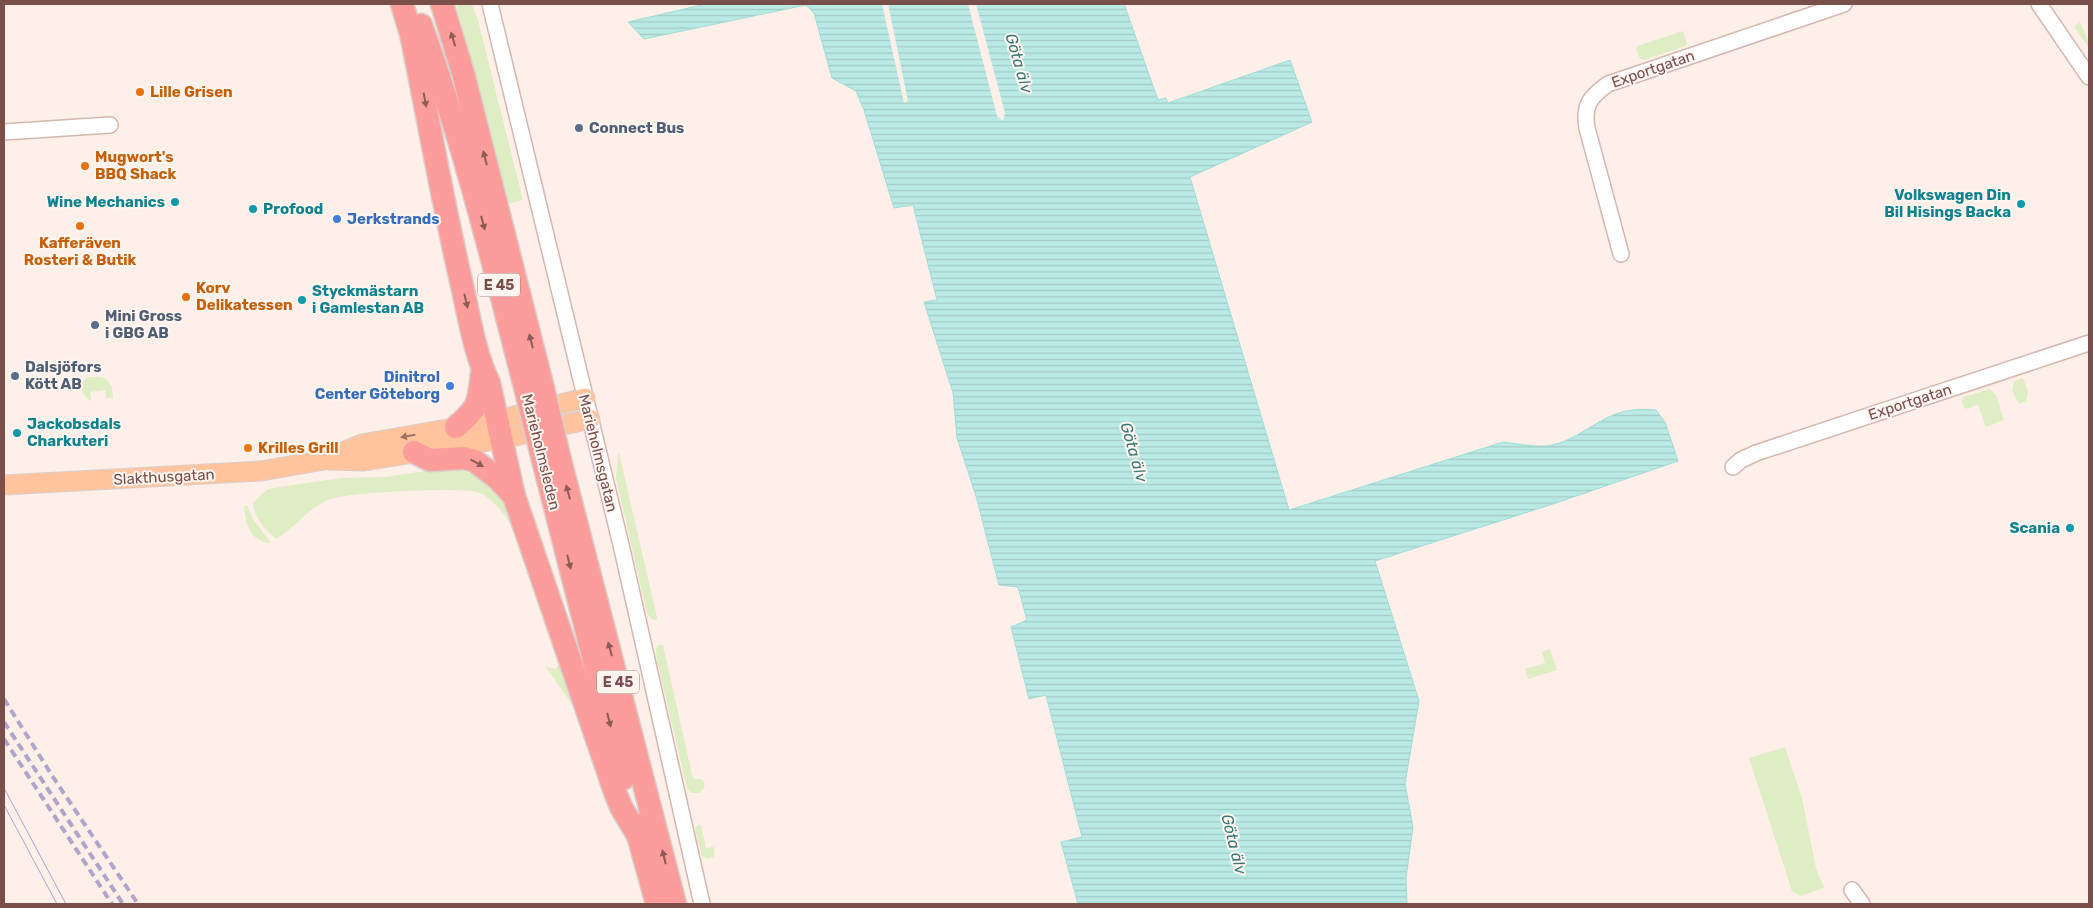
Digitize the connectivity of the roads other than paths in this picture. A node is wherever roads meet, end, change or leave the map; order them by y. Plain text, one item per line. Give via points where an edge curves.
1 (402, 4) edge
2 (412, 4) edge
3 (442, 4) edge
4 (490, 4) edge
5 (1844, 4) edge
6 (2039, 4) edge
7 (2089, 77) edge
8 (110, 125) dead end
9 (4, 132) edge
10 (1621, 254) dead end
11 (2089, 342) edge
12 (483, 370) junction
13 (535, 392) junction
14 (585, 398) junction
15 (590, 419) junction
16 (456, 427) junction
17 (500, 429) junction
18 (414, 452) junction
19 (324, 460) junction
20 (552, 462) junction
21 (1733, 466) dead end
22 (4, 485) edge
23 (514, 496) junction
24 (639, 837) junction
25 (1852, 890) dead end
26 (657, 904) edge
27 (676, 904) edge
28 (702, 904) edge
29 (1862, 904) edge

1 -> 12 highway
2 -> 13 highway, Marieholmsleden / E 45 via 445,90
13 -> 3 highway, Marieholmsleden / E 45 via 465,82
4 - 14 street, Marieholmsgatan
5 - 10 street, Exportgatan via 1615,81 1595,93 1587,106 1586,128
6 - 7 street
8 - 9 street
11 - 21 street, Exportgatan via 1756,453
12 - 16 highway via 479,401 471,414
12 - 17 highway
13 - 20 highway, Marieholmsleden / E 45, bridge
14 - 15 street, Marieholmsgatan
14 - 17 main road, Slakthusgatan
15 - 17 main road, Slakthusgatan
15 - 28 street, Marieholmsgatan
16 - 17 main road, Slakthusgatan
16 -> 19 main road, Slakthusgatan via 362,444
17 - 18 main road, Slakthusgatan
17 - 23 highway
18 - 19 main road, Slakthusgatan via 364,461
18 -> 23 highway via 430,460 464,458 475,461
19 - 22 main road, Slakthusgatan via 261,472
20 -> 24 highway, Marieholmsleden / E 45
27 -> 20 highway, Marieholmsleden / E 45
23 - 24 highway via 615,792
24 - 26 highway, Marieholmsleden / E 45
25 - 29 street

